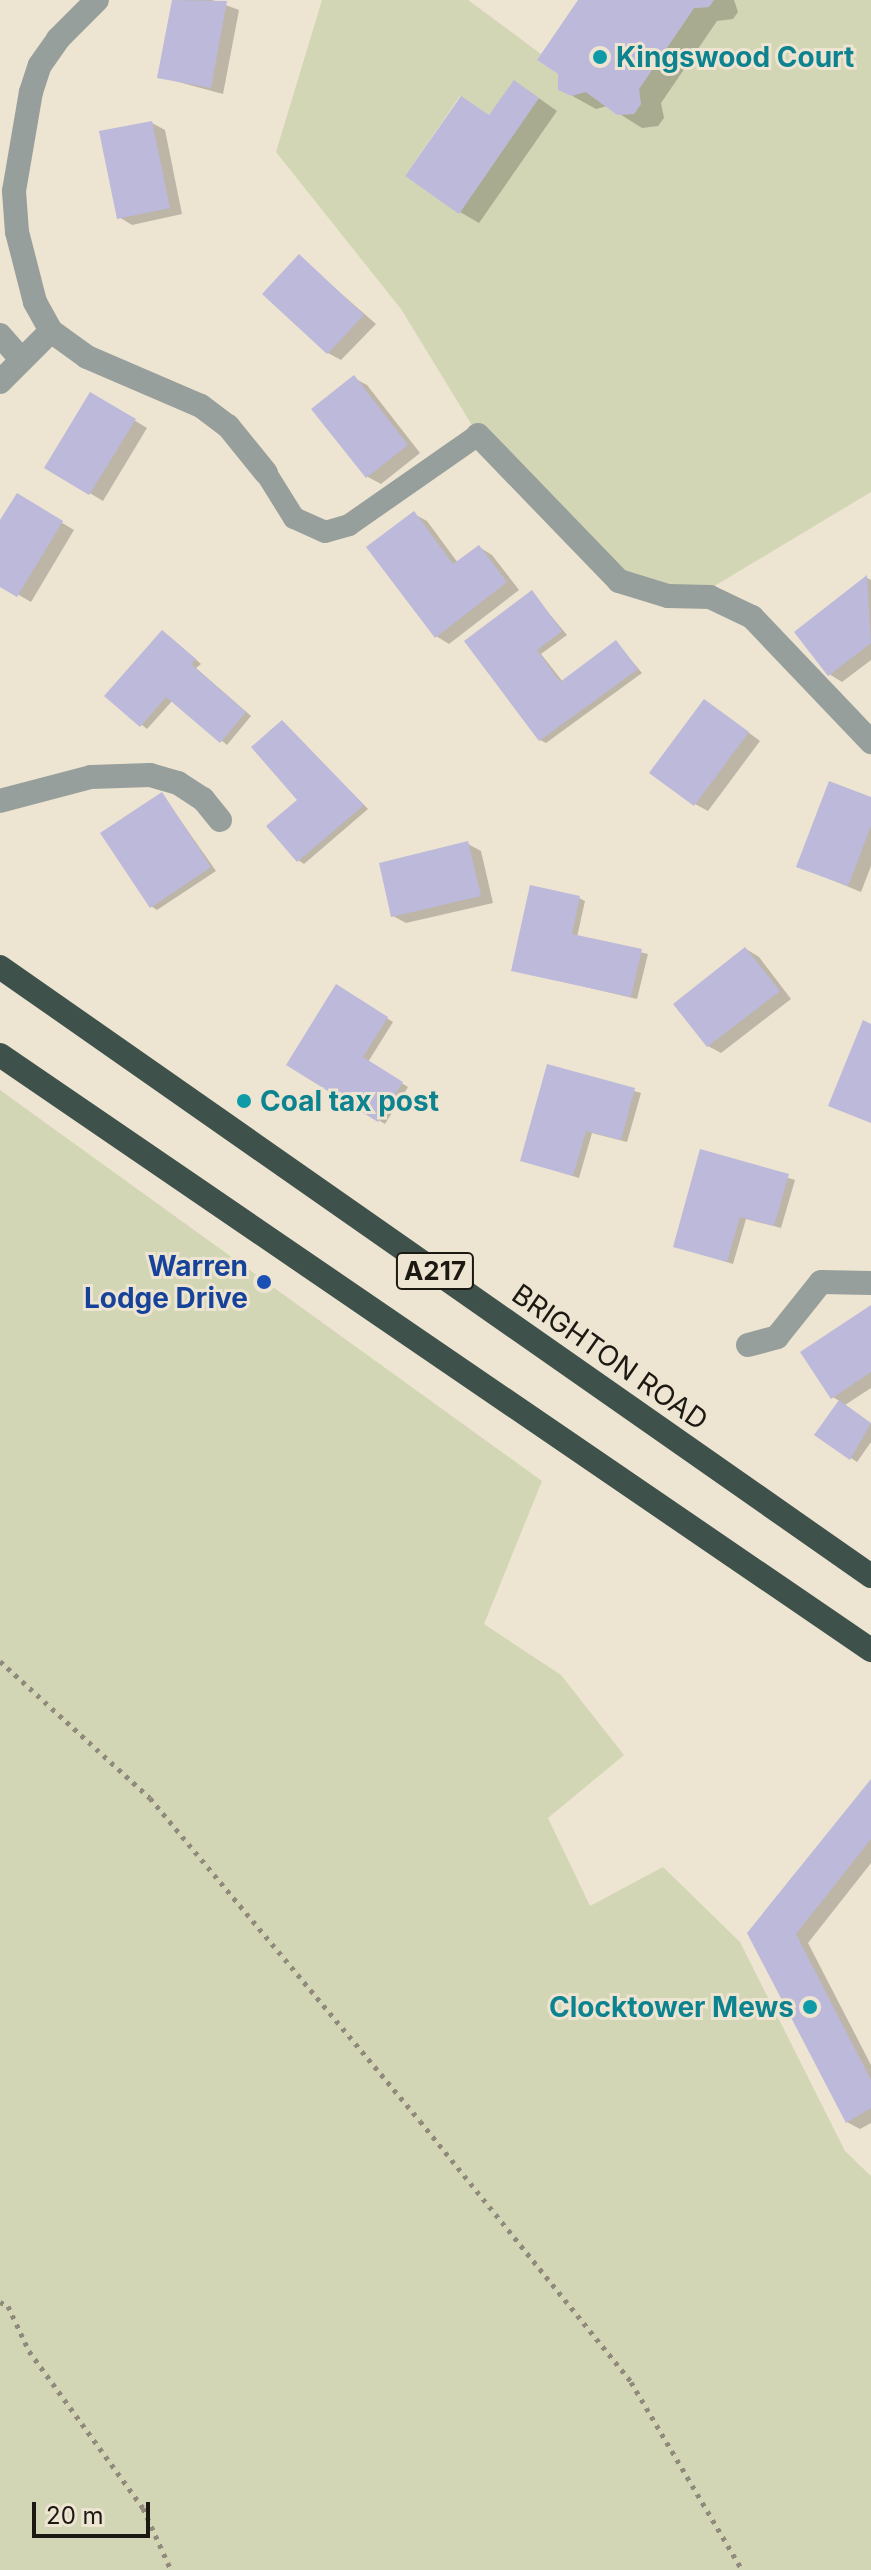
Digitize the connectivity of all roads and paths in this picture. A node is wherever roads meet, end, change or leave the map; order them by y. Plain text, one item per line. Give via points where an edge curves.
1 (97, 0) edge
2 (51, 331) junction
3 (0, 335) edge
4 (22, 360) junction
5 (0, 382) edge
6 (478, 435) joint
7 (266, 473) joint
8 (871, 742) edge
9 (0, 801) edge
10 (220, 820) dead end
11 (0, 967) edge
12 (0, 1055) edge
13 (871, 1283) edge
14 (748, 1345) dead end
15 (871, 1576) edge
16 (871, 1650) edge
17 (0, 1661) edge
18 (0, 2302) edge
19 (171, 2570) edge
20 (742, 2570) edge

1 - 2 street via 76,16 40,65 14,191 35,302
2 - 4 street
2 - 7 street via 87,357 201,406 228,426
3 - 4 street
4 - 5 street
6 - 7 lane via 349,525 325,532 294,518
6 - 8 street via 619,581 668,596 710,597 752,617
9 - 10 street via 91,777 150,775 178,783 203,799
11 - 15 highway, BRIGHTON ROAD / A217
12 - 16 highway, A217
13 - 14 street via 821,1282 777,1337
17 - 20 path via 150,1798 430,2133 631,2382
18 - 19 path via 8,2306 29,2351 143,2508

